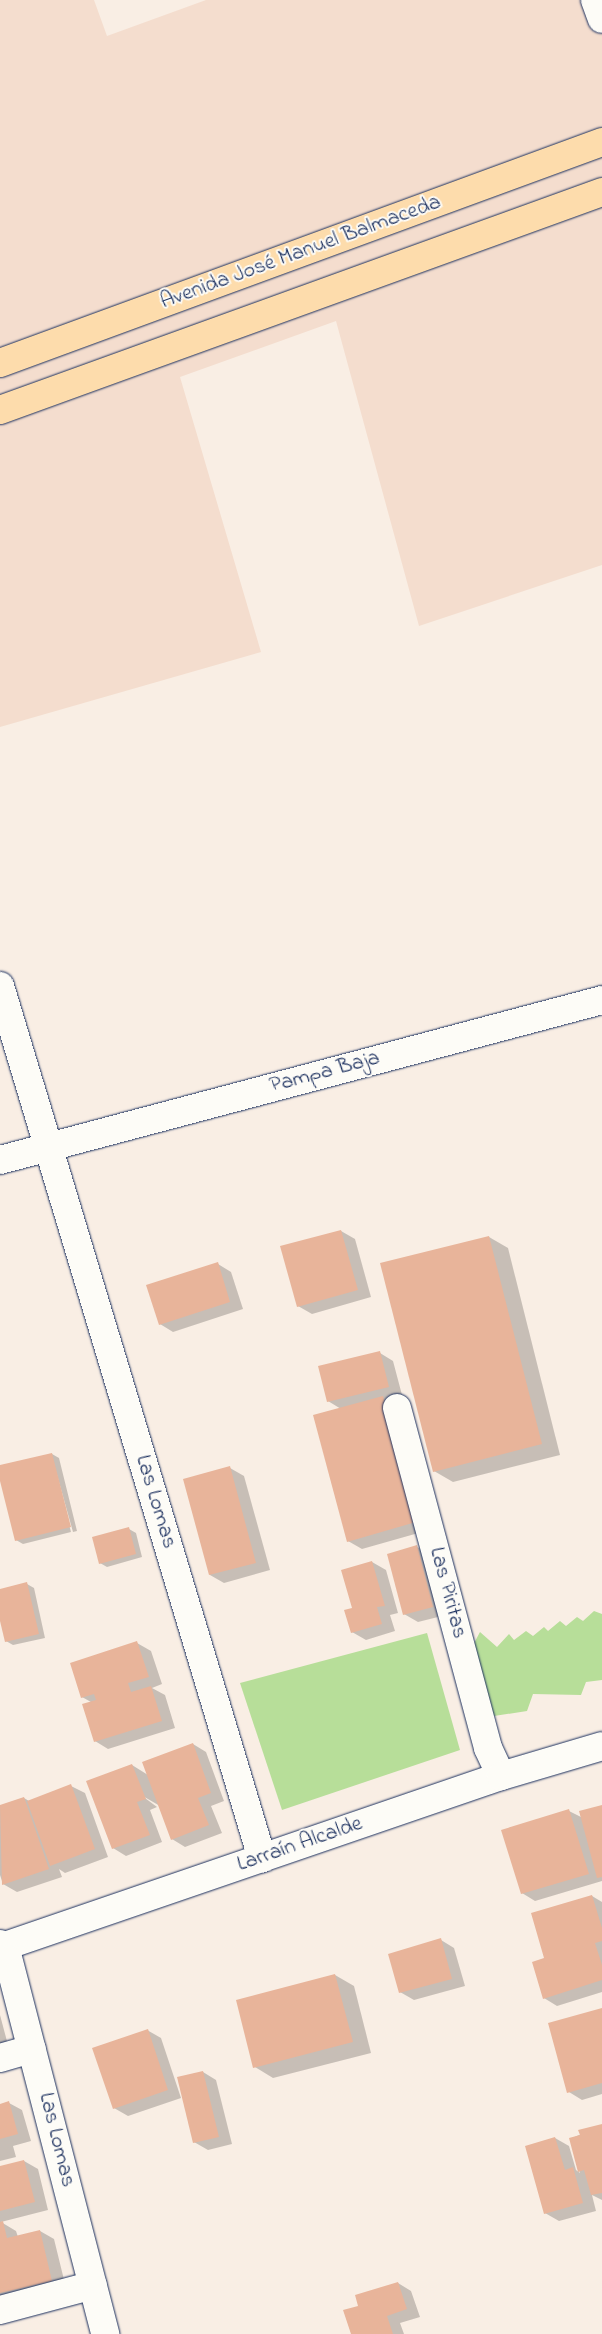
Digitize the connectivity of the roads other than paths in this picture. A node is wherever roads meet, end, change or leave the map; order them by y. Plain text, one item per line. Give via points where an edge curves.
1 (595, 0) edge
2 (602, 19) edge
3 (602, 142) edge
4 (602, 192) edge
5 (0, 363) edge
6 (0, 410) edge
7 (0, 986) edge
8 (602, 1000) edge
9 (47, 1146) junction
10 (0, 1160) edge
11 (397, 1408) dead end
12 (602, 1746) edge
13 (501, 1776) junction
14 (262, 1858) junction
15 (3, 1945) edge
16 (32, 2048) junction
17 (0, 2058) edge
18 (93, 2285) junction
19 (0, 2310) edge
20 (105, 2334) edge

1 - 2 street
3 - 5 main road, Avenida José Manuel Balmaceda
4 - 6 main road, Avenida José Manuel Balmaceda
7 - 9 street, Las Lomas
8 - 9 street, Pampa Baja
9 - 10 street
9 - 14 street, Las Lomas
11 - 13 street, Las Piritas via 488,1748
12 - 13 street, Larraín Alcalde
13 - 14 street, Larraín Alcalde
14 - 15 street, Larraín Alcalde
15 - 16 street, Las Lomas
16 - 17 street
16 - 18 street, Las Lomas
18 - 19 street
18 - 20 street, Las Lomas

